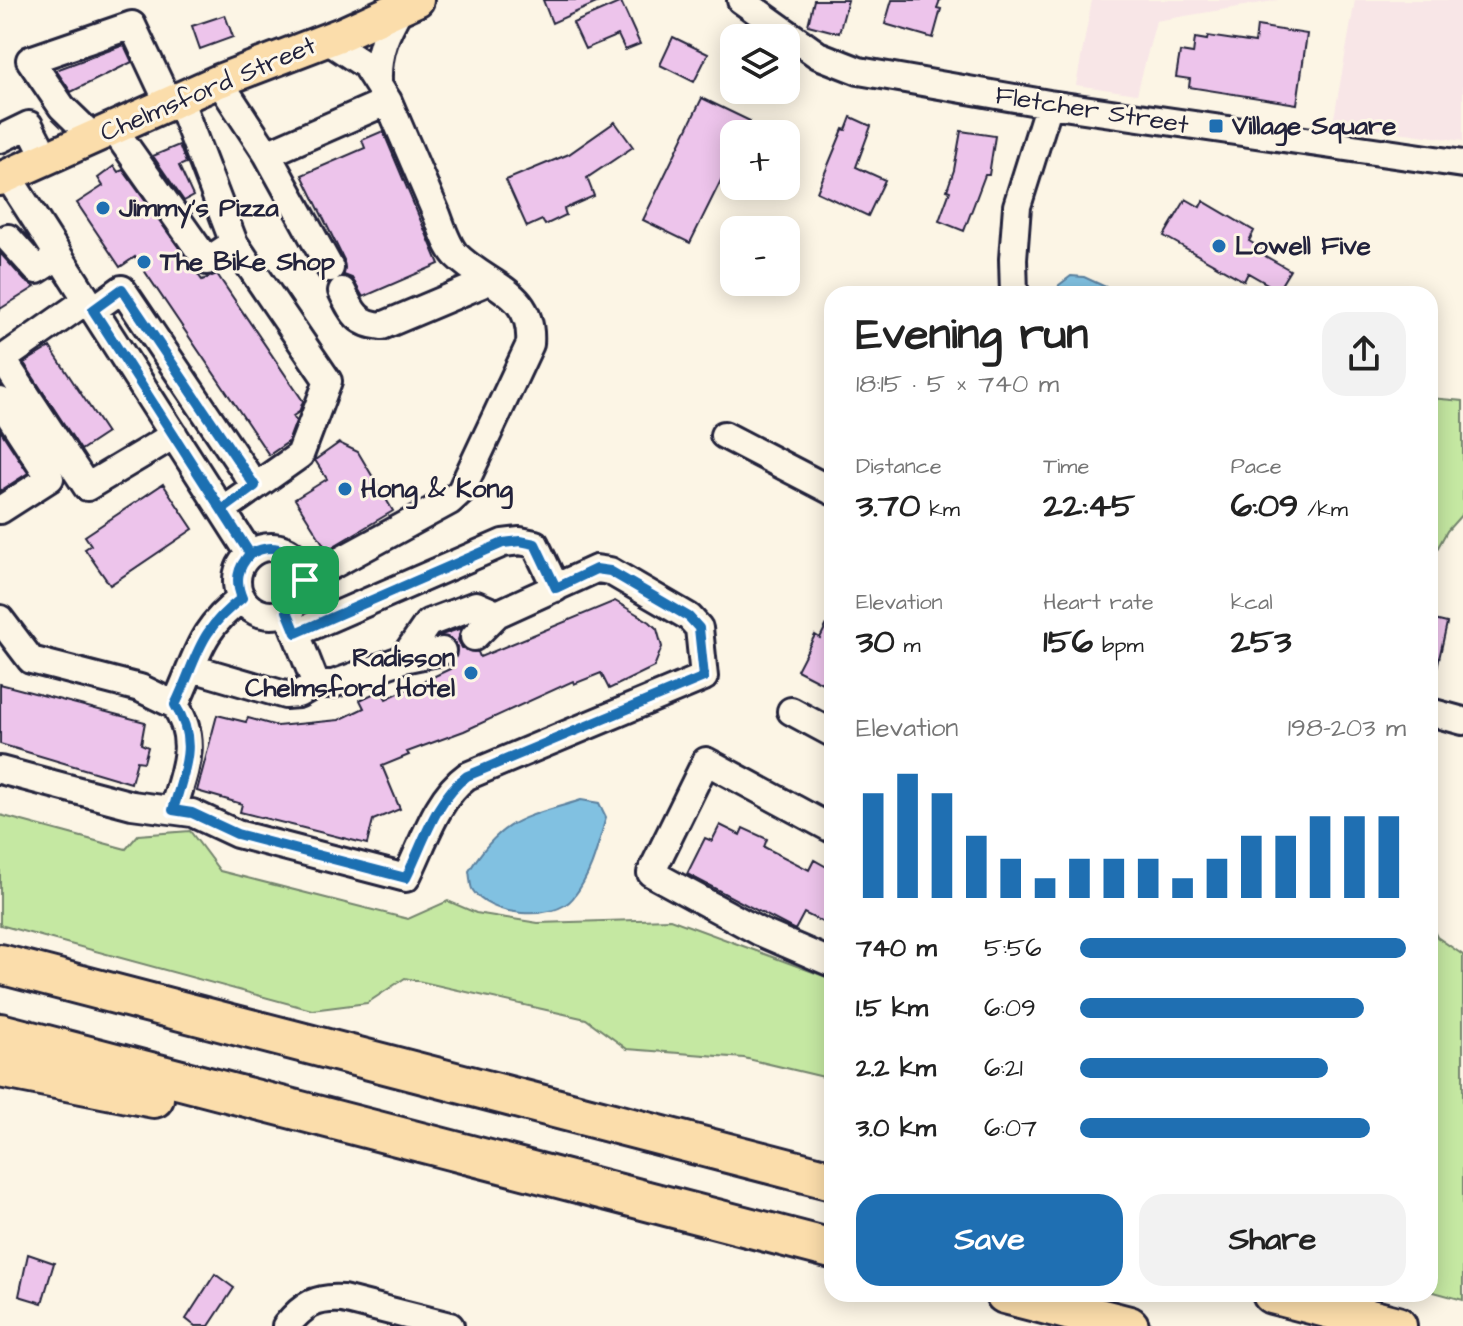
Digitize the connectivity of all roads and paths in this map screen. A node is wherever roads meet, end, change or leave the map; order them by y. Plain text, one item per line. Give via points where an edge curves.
1 (741, 0) edge
2 (408, 4) edge
3 (327, 40) junction
4 (219, 81) junction
5 (383, 91) junction
6 (174, 101) junction
7 (1049, 104) junction
8 (103, 133) junction
9 (0, 139) edge
10 (267, 154) junction
11 (46, 158) junction
12 (1463, 164) edge
13 (3, 177) edge
14 (3, 236) edge
15 (234, 243) junction
16 (59, 256) junction
17 (489, 281) junction
18 (1014, 286) edge
19 (90, 305) junction
20 (1, 360) edge
21 (0, 401) edge
22 (174, 435) junction
23 (724, 435) dead end
24 (255, 486) junction
25 (824, 487) edge
26 (0, 510) edge
27 (222, 510) junction
28 (250, 554) junction
29 (305, 580) junction
30 (556, 588) junction
31 (242, 598) junction
32 (497, 614) junction
33 (0, 619) edge
34 (292, 622) junction
35 (474, 637) dead end
36 (442, 651) dead end
37 (403, 659) junction
38 (192, 668) junction
39 (316, 684) junction
40 (175, 705) junction
41 (791, 711) dead end
42 (1438, 714) edge
43 (1463, 721) edge
44 (824, 729) edge
45 (0, 770) edge
46 (173, 810) junction
47 (824, 825) edge
48 (824, 960) edge
49 (0, 964) edge
50 (0, 1033) edge
51 (0, 1068) edge
52 (824, 1178) edge
53 (574, 1183) junction
54 (824, 1247) edge
55 (1036, 1302) edge
56 (1303, 1302) edge
57 (286, 1326) edge
58 (450, 1326) edge
59 (1129, 1326) edge
60 (1397, 1326) edge

1 - 7 street, Fletcher Street via 818,55 859,71
2 - 3 main road, Chelmsford Street
2 - 5 street via 382,40 377,59
3 - 4 main road, Chelmsford Street
3 - 5 street via 358,60
4 - 6 main road, Chelmsford Street
4 - 10 street
5 - 10 street
5 - 17 street via 453,252
6 - 8 main road, Chelmsford Street
6 - 8 street via 132,25 30,60 62,107
6 - 15 street
7 - 12 street, Fletcher Street
7 - 18 street via 1017,206
8 - 11 main road, Chelmsford Street
8 - 15 street via 207,261
9 - 11 street via 29,125
10 - 17 street via 356,318 367,325 382,326
11 - 13 main road, Chelmsford Street
13 - 16 street
14 - 16 street via 37,270
15 - 24 street via 328,381 300,455
16 - 19 street
17 - 29 street via 525,309 530,344 465,484 450,501
19 - 20 street
19 - 22 street
19 - 24 street via 122,289
20 - 22 street via 87,487
21 - 26 street via 50,478
22 - 27 street
23 - 25 street
24 - 27 street
27 - 28 street
28 - 29 street via 270,547 290,553
28 - 31 street via 239,570
29 - 34 street
30 - 32 street
30 - 34 street via 535,544 503,543
30 - 46 street via 596,569 610,571 689,617 699,628 704,677 467,776 442,806 406,878 237,834
31 - 34 street via 257,612
31 - 38 street via 218,617 201,641
32 - 35 street
32 - 37 street via 476,605 428,623
33 - 40 street via 31,660 140,688
34 - 39 street
36 - 37 street
37 - 39 street via 333,684
38 - 39 street via 285,695
38 - 40 street
40 - 46 street via 190,742
41 - 44 street
42 - 43 street
45 - 46 street via 132,805
47 - 48 street via 706,761 651,873
49 - 52 highway
50 - 53 highway
51 - 53 highway
53 - 54 highway
55 - 59 highway
56 - 60 highway
57 - 58 street via 309,1303 328,1298

